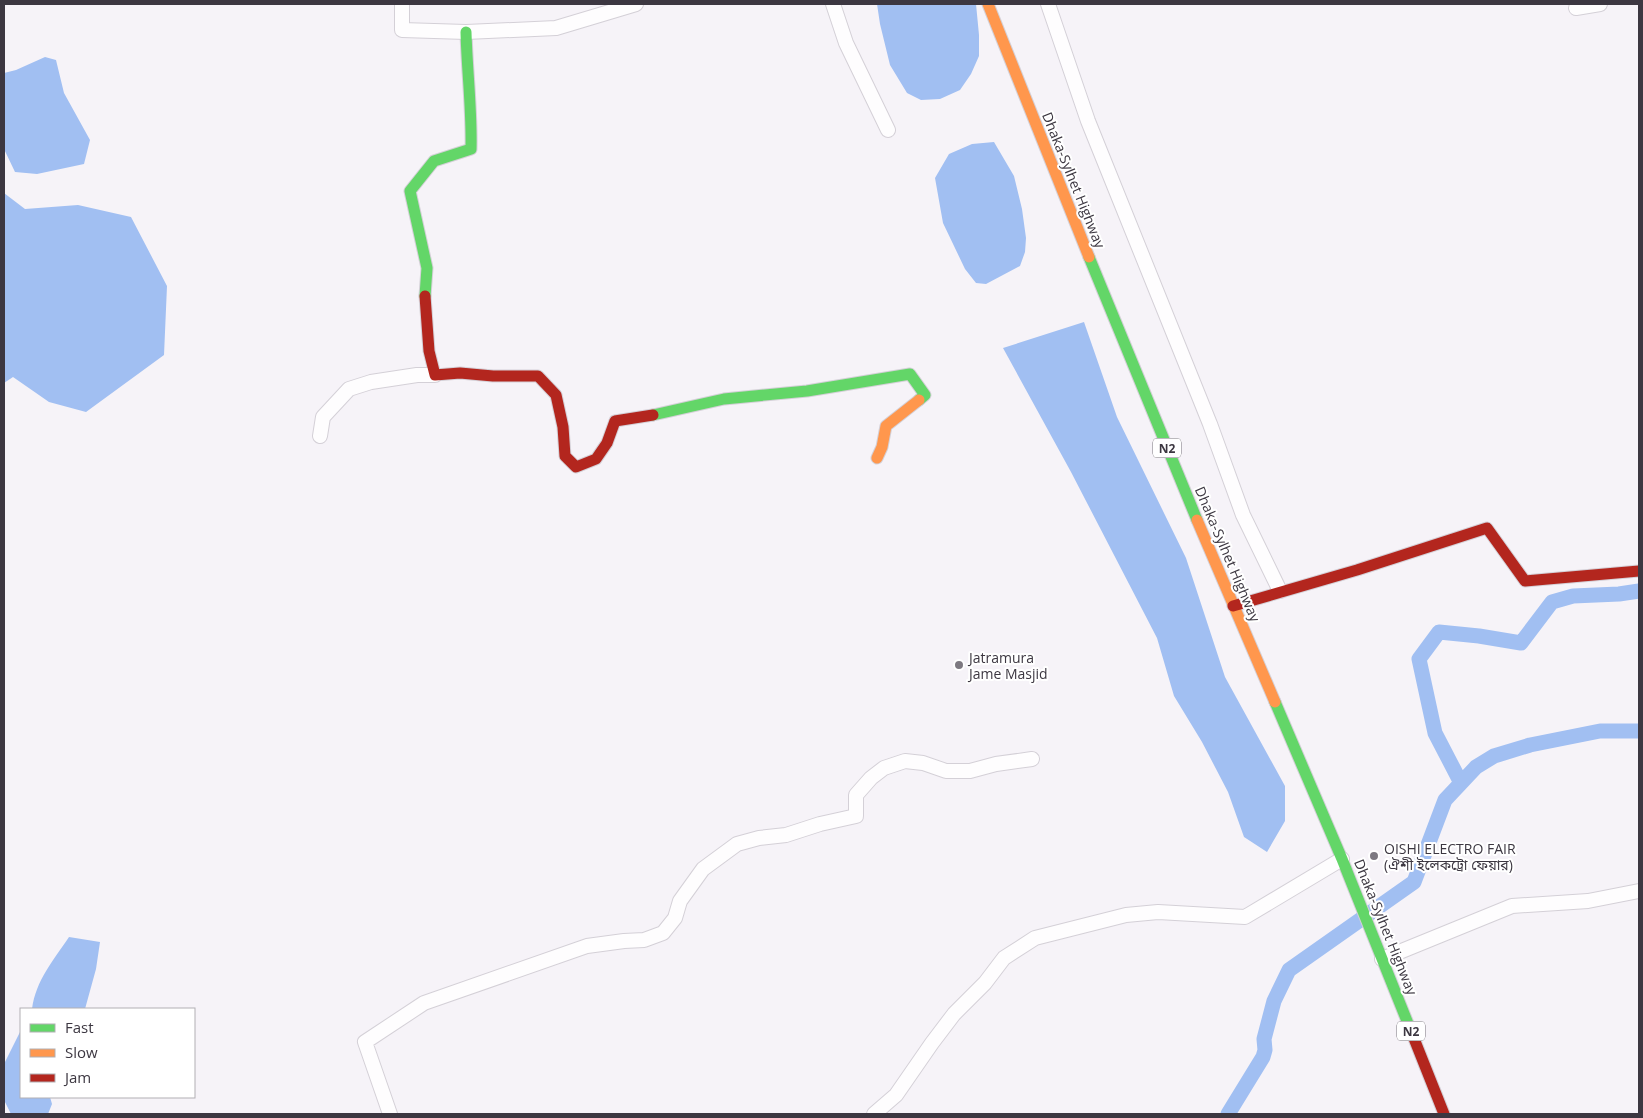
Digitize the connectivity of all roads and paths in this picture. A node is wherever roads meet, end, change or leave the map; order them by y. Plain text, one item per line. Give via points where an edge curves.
1 (402, 4) edge
2 (636, 4) edge
3 (834, 4) edge
4 (988, 4) edge
5 (1048, 4) edge
6 (1600, 4) edge
7 (1576, 8) dead end
8 (466, 32) junction
9 (888, 130) dead end
10 (435, 375) junction
11 (320, 436) dead end
12 (877, 458) dead end
13 (1639, 571) edge
14 (1280, 591) junction
15 (1233, 606) junction
16 (1032, 759) dead end
17 (1342, 858) junction
18 (1639, 891) edge
19 (1380, 954) junction
20 (390, 1114) edge
21 (874, 1114) edge
22 (1444, 1114) edge

1 - 8 street via 402,30
2 - 8 street via 556,28
3 - 9 street via 846,43
4 - 15 main road, Dhaka-Sylhet Highway / N2
5 - 14 street via 1088,122 1210,424 1243,515
6 - 7 street
8 - 10 main road via 472,149 434,161 410,190 427,268 425,297 429,351
10 - 11 street via 371,382 349,389 323,417
10 - 12 main road via 538,376 556,396 565,456 576,467 596,459 607,443 614,421 662,414 724,399 807,391 910,374 925,395 886,426
13 - 14 main road via 1525,581 1487,528
14 - 15 main road
15 - 17 main road, Dhaka-Sylhet Highway / N2
16 - 20 street via 970,770 946,771 905,761 884,768 856,794 856,816 737,844 703,869 680,901 676,918 663,933 644,940 587,946 424,1003 365,1042
17 - 19 main road, Dhaka-Sylhet Highway / N2
17 - 21 street via 1245,917 1158,912 1126,915 1035,938 1004,958 954,1014 896,1094
18 - 19 street via 1588,901 1512,906
19 - 22 main road, Dhaka-Sylhet Highway / N2

